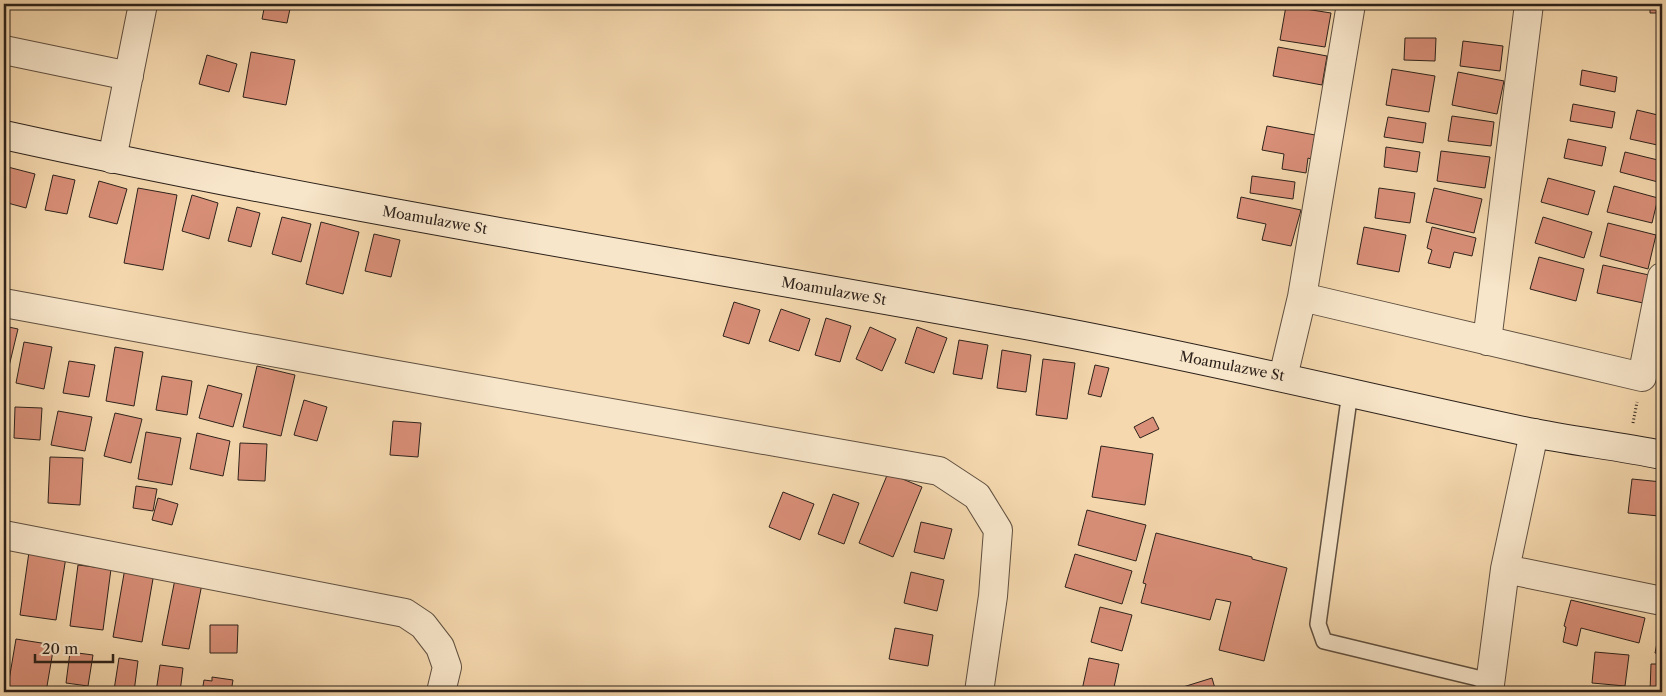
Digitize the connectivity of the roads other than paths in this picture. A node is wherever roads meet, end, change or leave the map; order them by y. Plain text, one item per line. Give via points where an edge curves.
1 (143, 4) edge
2 (1351, 4) edge
3 (1528, 4) edge
4 (4, 50) edge
5 (129, 76) junction
6 (4, 134) edge
7 (112, 159) junction
8 (1662, 277) edge
9 (1302, 297) junction
10 (4, 303) edge
11 (1488, 341) junction
12 (1283, 377) junction
13 (1350, 392) junction
14 (1534, 433) junction
15 (1662, 455) edge
16 (4, 536) edge
17 (1505, 569) junction
18 (1662, 601) edge
19 (1490, 687) edge
20 (441, 692) edge
21 (979, 692) edge

1 - 5 street
2 - 9 street
3 - 11 street
4 - 5 street
5 - 7 street
6 - 7 street, Moamulazwe St
7 - 12 street, Moamulazwe St via 1052,330
8 - 11 street via 1642,377
9 - 11 street
9 - 12 street
10 - 21 street via 939,471 977,496 998,530 993,596
12 - 13 street, Moamulazwe St
13 - 14 street, Moamulazwe St
13 - 19 lane via 1318,624 1324,641
14 - 15 street, Moamulazwe St
14 - 17 street
16 - 20 street via 405,613 423,625 440,647 447,667
17 - 18 street
17 - 19 street

